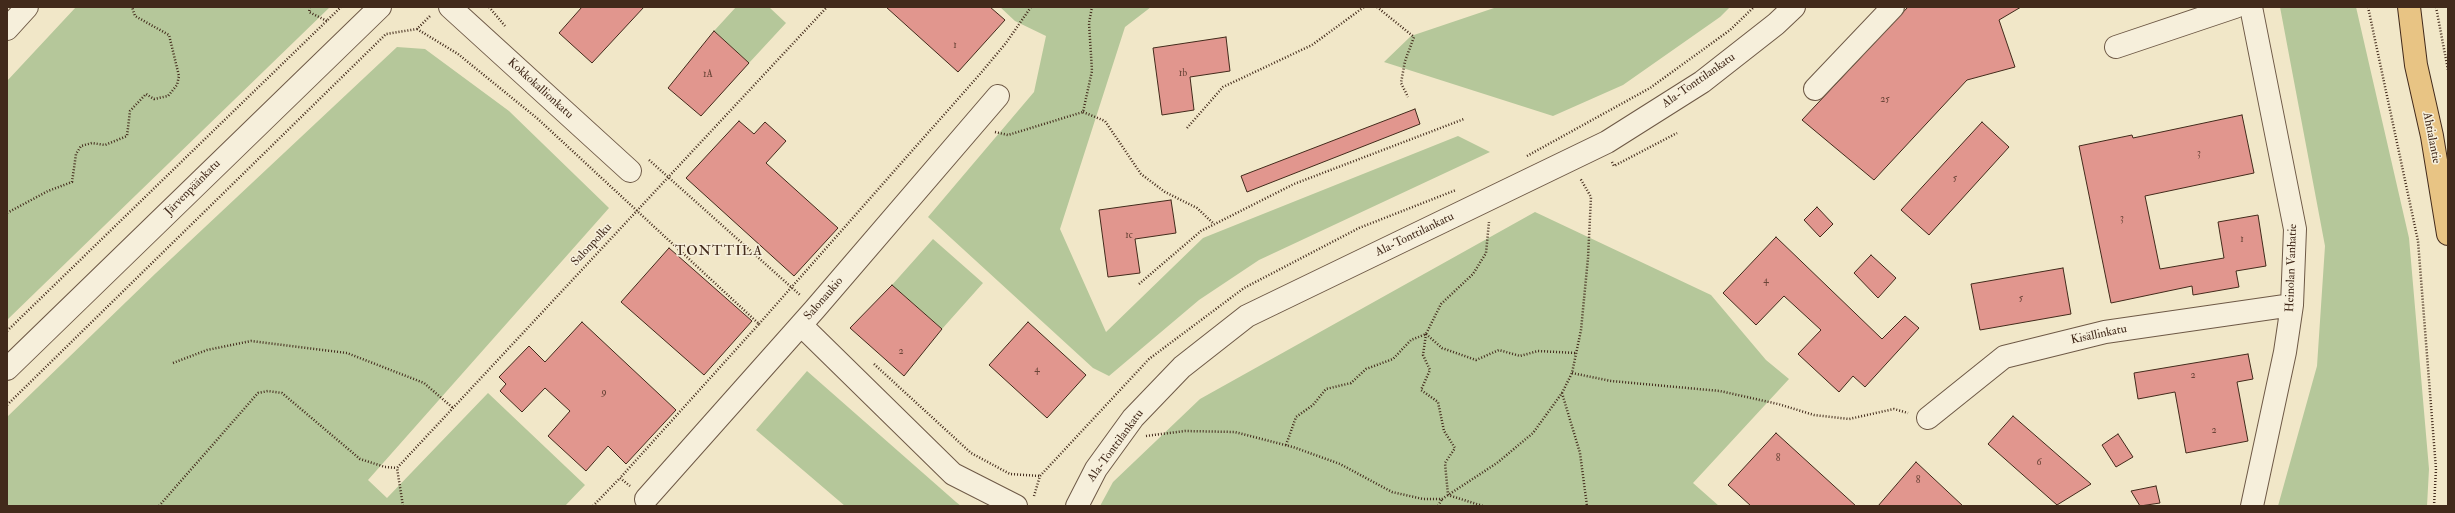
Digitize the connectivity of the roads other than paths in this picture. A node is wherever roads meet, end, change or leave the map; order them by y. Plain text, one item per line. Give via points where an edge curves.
1 (27, 7) edge
2 (380, 7) edge
3 (1794, 7) edge
4 (1893, 7) edge
5 (2235, 7) edge
6 (2251, 7) edge
7 (2398, 7) edge
8 (2409, 7) edge
9 (442, 10) edge
10 (7, 29) edge
11 (2116, 47) dead end
12 (2416, 65) junction
13 (1815, 89) dead end
14 (998, 96) dead end
15 (630, 171) dead end
16 (2448, 234) edge
17 (2292, 305) junction
18 (801, 325) junction
19 (7, 369) edge
20 (1928, 418) road end
21 (646, 499) road end
22 (1016, 506) edge
23 (1077, 506) edge
24 (2252, 506) edge

1 - 10 street
2 - 19 street, Järvenpäänkatu
3 - 23 street, Ala-Tonttilankatu via 1702,82 1607,142 1247,316 1182,367 1134,418 1096,469
4 - 13 street
5 - 11 street
6 - 17 street, Heinolan Vanhatie via 2295,230
7 - 12 main road, Ahtialantie
8 - 12 main road, Ahtialantie
9 - 15 street, Kokkokallionkatu
12 - 16 main road, Ahtialantie via 2432,136
14 - 18 street, Salonaukio
17 - 20 street, Kisällinkatu via 2105,332 2004,357
17 - 24 street, Heinolan Vanhatie via 2285,352
18 - 21 street, Salonaukio
18 - 22 street via 953,474

